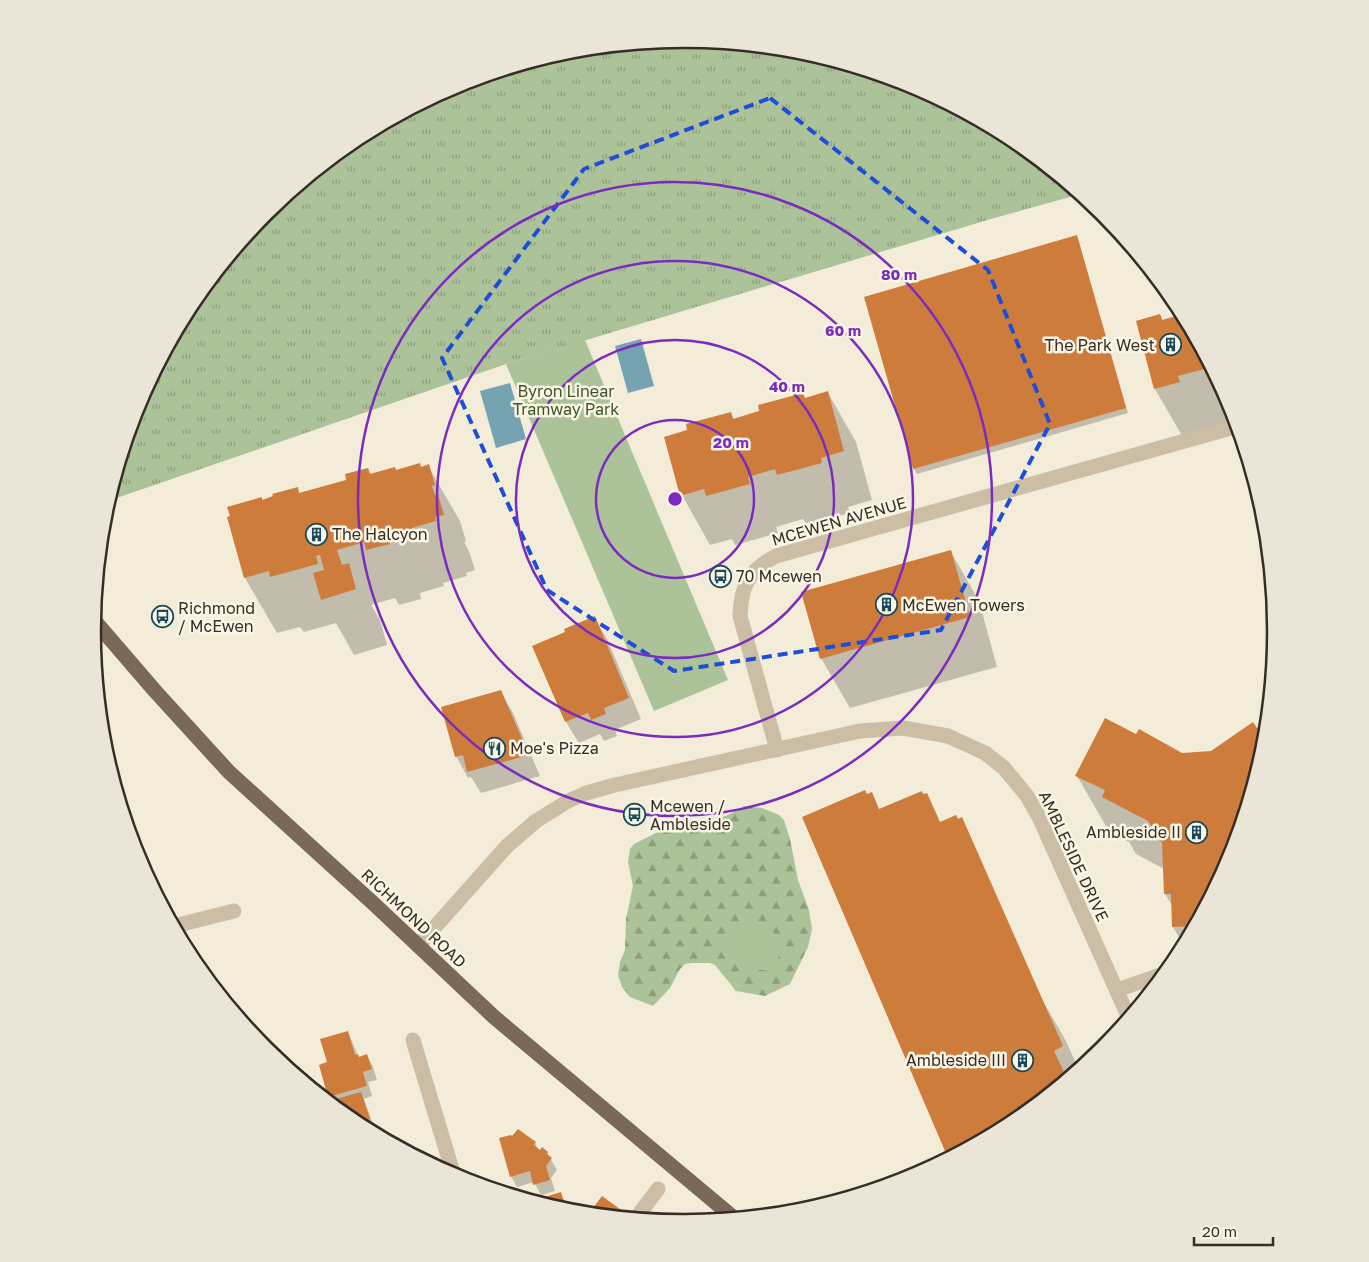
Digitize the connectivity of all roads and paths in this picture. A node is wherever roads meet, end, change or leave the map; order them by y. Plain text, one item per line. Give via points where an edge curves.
1 (1231, 428) edge
2 (101, 629) edge
3 (777, 750) junction
4 (234, 911) dead end
5 (180, 925) edge
6 (418, 946) junction
7 (1153, 977) edge
8 (1117, 990) junction
9 (1126, 1012) edge
10 (413, 1040) dead end
11 (449, 1165) edge
12 (658, 1188) dead end
13 (640, 1213) edge
14 (728, 1213) edge

1 - 3 street, MCEWEN AVENUE via 764,562 744,587 740,616
2 - 6 main road, RICHMOND ROAD via 218,762
3 - 6 street via 615,784 568,801 536,821 507,846
3 - 8 street, AMBLESIDE DRIVE via 860,731 903,728 948,736 985,753 1004,768 1039,817
4 - 5 street
6 - 14 main road, RICHMOND ROAD via 519,1039
7 - 8 street
8 - 9 street, AMBLESIDE DRIVE
10 - 11 street
12 - 13 street

